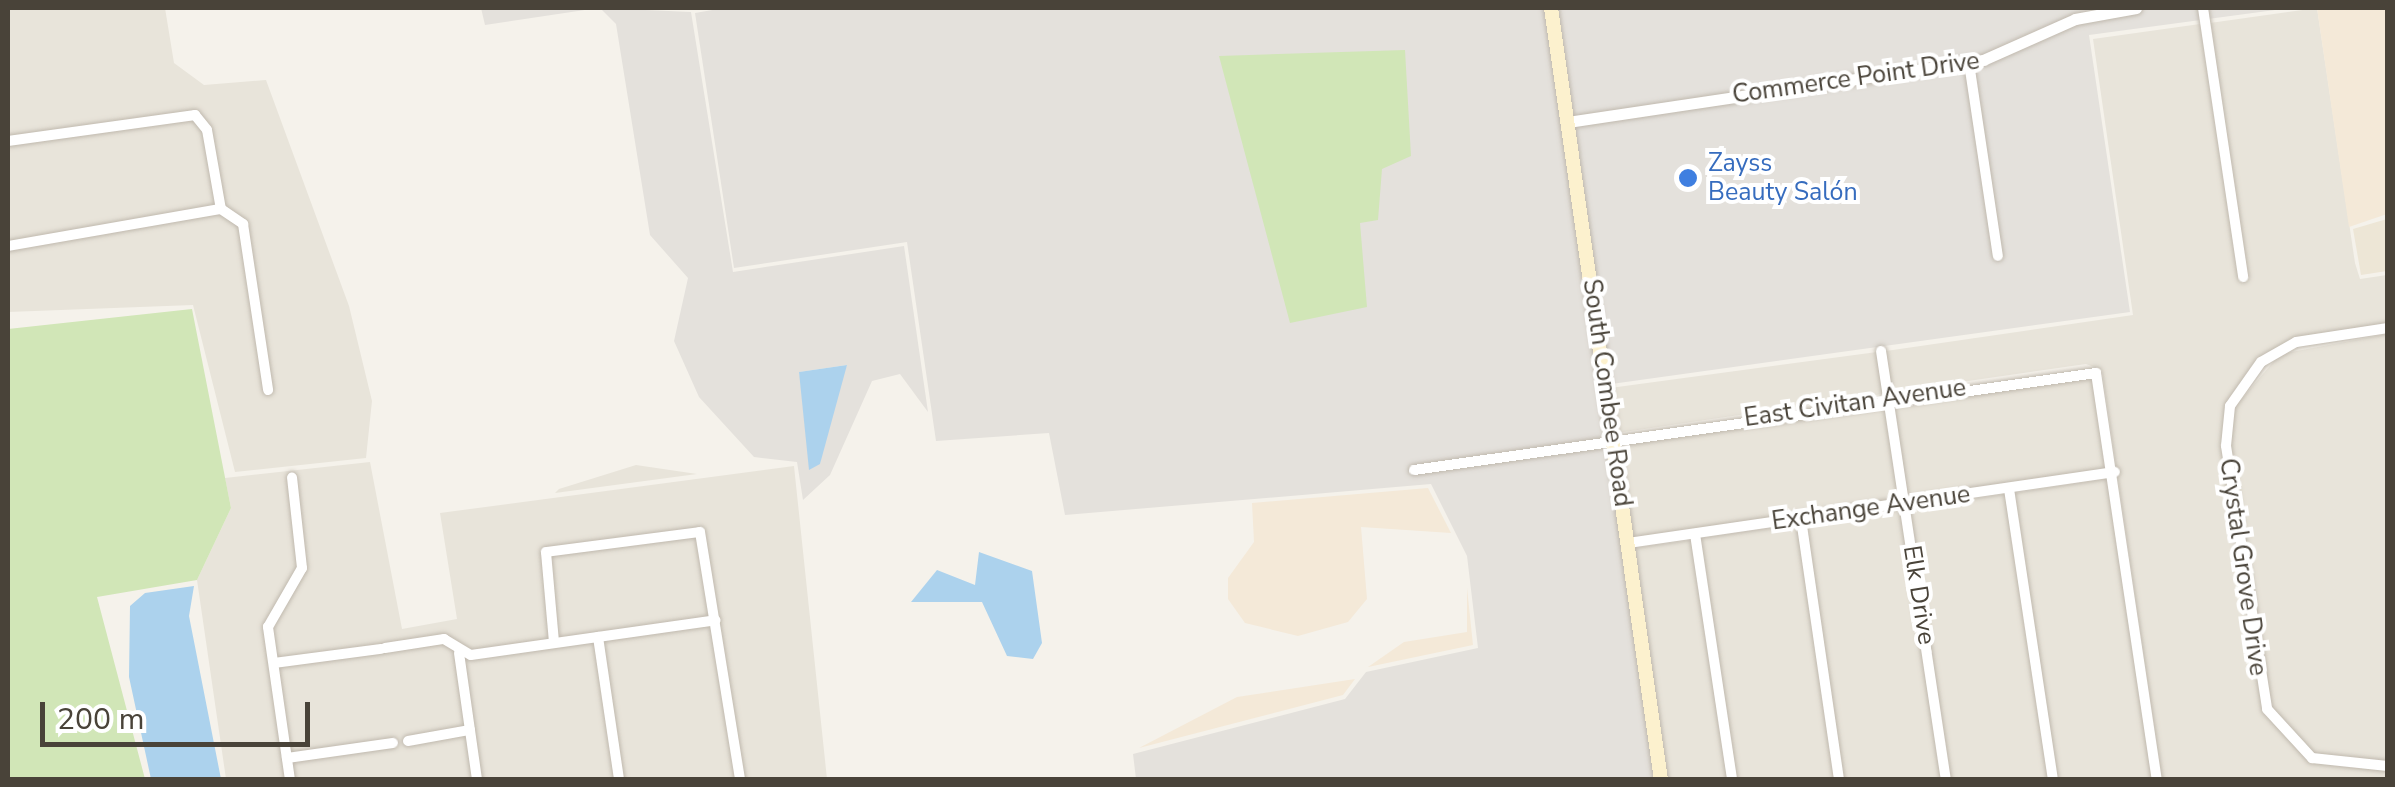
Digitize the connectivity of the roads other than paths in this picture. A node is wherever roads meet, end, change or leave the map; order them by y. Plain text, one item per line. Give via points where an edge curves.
1 (1550, 8) edge
2 (2136, 8) edge
3 (2202, 8) edge
4 (1969, 62) junction
5 (1568, 122) junction
6 (8, 141) edge
7 (220, 209) junction
8 (8, 246) edge
9 (1998, 256) dead end
10 (2243, 277) dead end
11 (2388, 328) edge
12 (1882, 352) dead end
13 (268, 390) dead end
14 (1888, 398) junction
15 (1613, 439) junction
16 (1414, 470) dead end
17 (2115, 472) junction
18 (292, 478) dead end
19 (2009, 489) junction
20 (1903, 503) junction
21 (1800, 518) junction
22 (1695, 534) junction
23 (1628, 544) junction
24 (716, 620) junction
25 (598, 636) junction
26 (554, 642) junction
27 (459, 653) junction
28 (274, 664) junction
29 (470, 730) junction
30 (408, 740) dead end
31 (394, 743) dead end
32 (286, 758) junction
33 (2388, 766) edge
34 (290, 780) edge
35 (477, 780) edge
36 (619, 780) edge
37 (740, 780) edge
38 (1661, 780) edge
39 (1732, 780) edge
40 (1840, 780) edge
41 (1946, 780) edge
42 (2053, 780) edge
43 (2157, 780) edge

1 - 5 main road, South Combee Road
2 - 4 street, Commerce Point Drive via 2075,20
3 - 10 street
4 - 5 street, Commerce Point Drive
4 - 9 street
5 - 15 main road, South Combee Road
6 - 7 street via 200,118
7 - 8 street
7 - 13 street via 243,224
11 - 33 street, Crystal Grove Drive via 2278,350 2244,381 2226,432 2267,710 2312,758
12 - 14 street, Elk Drive
14 - 15 street, East Civitan Avenue
14 - 17 street, East Civitan Avenue via 2096,373
14 - 20 street, Elk Drive
15 - 16 street, East Civitan Avenue
15 - 23 main road, South Combee Road
17 - 19 street, Exchange Avenue
17 - 43 street
18 - 28 street via 302,568 268,627
19 - 20 street, Exchange Avenue
19 - 42 street
20 - 21 street, Exchange Avenue
20 - 41 street, Elk Drive
21 - 22 street, Exchange Avenue
21 - 40 street
22 - 23 street, Exchange Avenue
22 - 39 street
23 - 38 main road, South Combee Road
24 - 25 street
24 - 26 street via 700,532 546,552
24 - 37 street
25 - 26 street
25 - 36 street
26 - 27 street
27 - 28 street via 444,639
27 - 29 street
28 - 32 street
29 - 30 street
29 - 35 street
31 - 32 street
32 - 34 street

